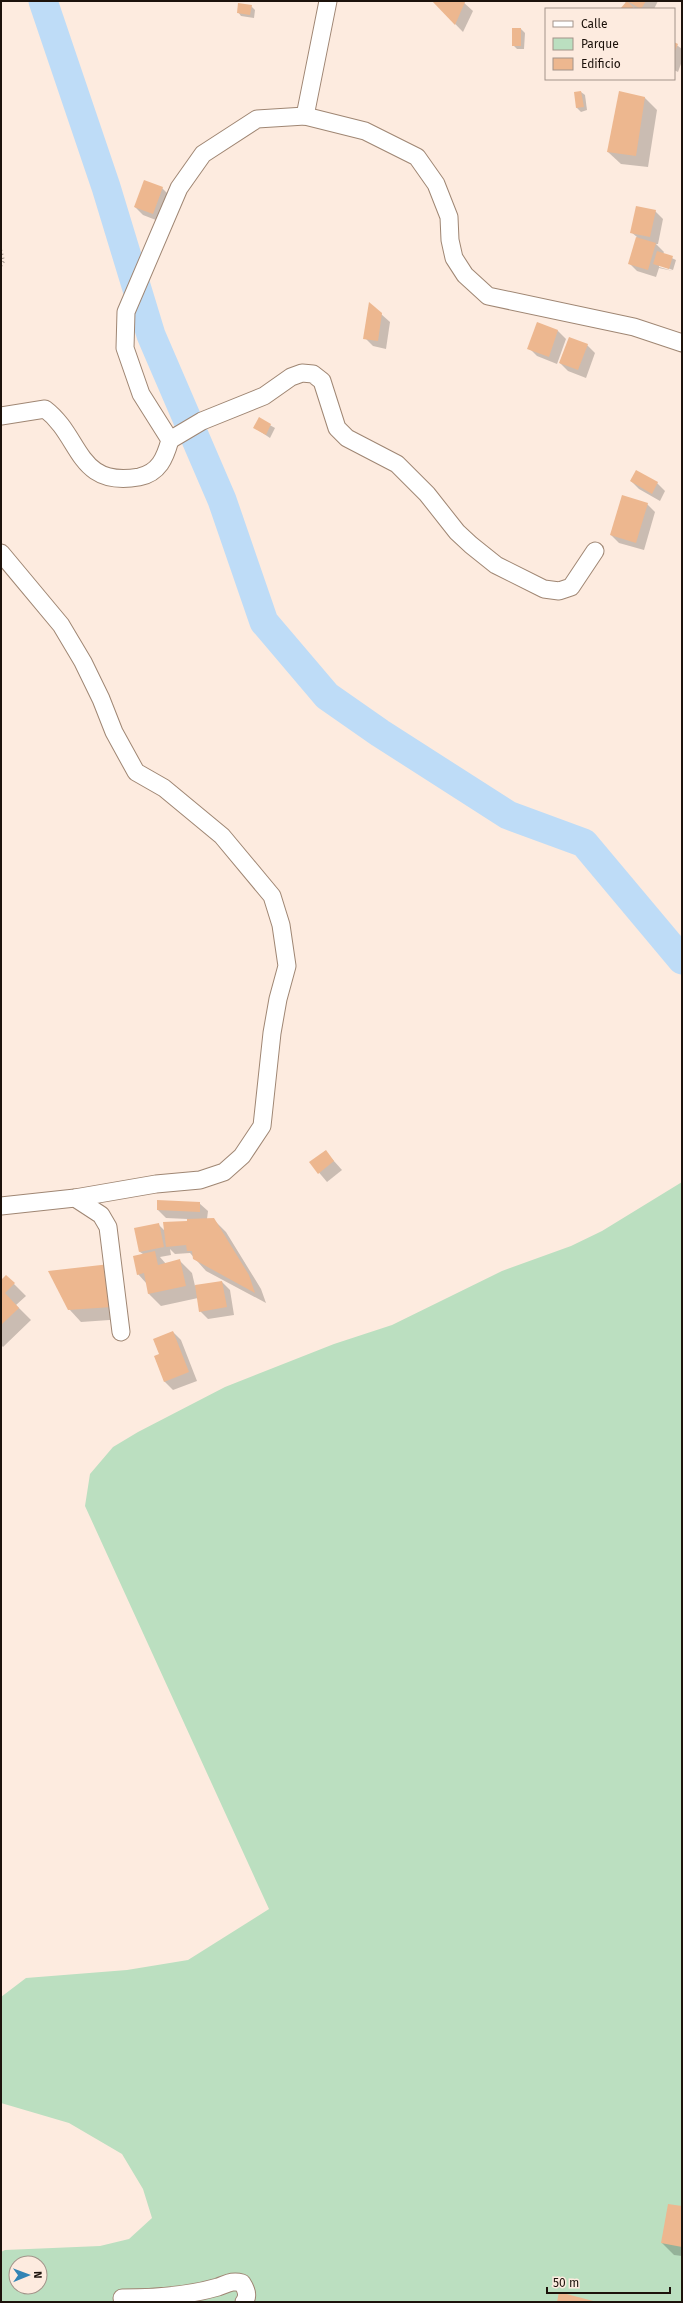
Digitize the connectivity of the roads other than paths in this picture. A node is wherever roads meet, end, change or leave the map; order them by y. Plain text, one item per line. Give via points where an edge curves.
1 (328, 1) edge
2 (305, 116) junction
3 (682, 343) edge
4 (2, 416) edge
5 (170, 440) junction
6 (595, 551) dead end
7 (1, 553) edge
8 (75, 1198) junction
9 (1, 1206) edge
10 (120, 1332) dead end
11 (122, 2298) dead end
12 (244, 2302) edge

1 - 2 street
2 - 3 street via 365,131 417,157 436,184 449,217 454,258 465,275 488,296 634,327
2 - 5 street via 257,119 203,154 179,188 126,312 124,348 141,394
4 - 5 street via 45,409 56,417 78,453 94,471 111,478 130,479 146,476 158,468 166,457
5 - 6 street via 202,421 264,396 292,377 302,373 313,374 322,381 337,428 347,438 397,464 427,494 457,532 496,565 544,589 559,590 571,587
7 - 8 street via 61,625 83,662 114,732 136,772 164,788 222,836 272,896 281,925 287,966 272,1033 262,1126 242,1156 224,1172 200,1180 156,1184
8 - 9 street
8 - 10 street via 101,1215 108,1227
11 - 12 street via 183,2294 232,2282 242,2283 244,2286 247,2295

